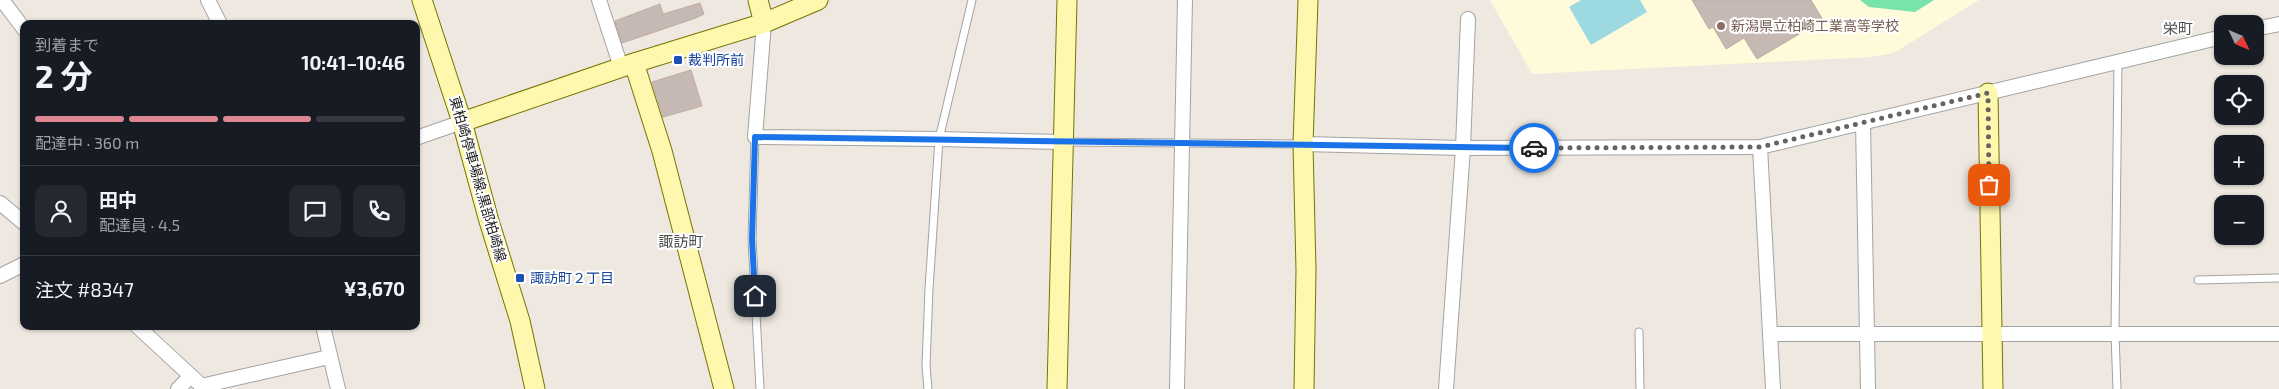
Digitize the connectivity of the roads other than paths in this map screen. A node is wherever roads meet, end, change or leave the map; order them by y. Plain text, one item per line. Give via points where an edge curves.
1 (2, 0) edge
2 (208, 0) edge
3 (422, 0) edge
4 (599, 0) edge
5 (758, 0) edge
6 (818, 0) edge
7 (972, 0) edge
8 (1067, 0) edge
9 (1185, 0) edge
10 (1308, 0) edge
11 (218, 20) edge
12 (1468, 20) dead end
13 (764, 23) junction
14 (20, 24) edge
15 (2279, 24) edge
16 (2264, 27) edge
17 (2214, 39) edge
18 (2118, 62) junction
19 (627, 65) junction
20 (1988, 93) junction
21 (462, 122) junction
22 (1863, 122) junction
23 (420, 137) edge
24 (755, 137) junction
25 (938, 139) junction
26 (1062, 142) junction
27 (1181, 142) junction
28 (1303, 144) junction
29 (1760, 147) junction
30 (1463, 148) junction
31 (0, 203) edge
32 (20, 220) edge
33 (20, 266) edge
34 (0, 276) edge
35 (2279, 278) edge
36 (2198, 280) dead end
37 (141, 330) edge
38 (324, 330) edge
39 (1640, 332) dead end
40 (1770, 334) junction
41 (1867, 334) junction
42 (1991, 334) junction
43 (2115, 334) junction
44 (2279, 334) edge
45 (329, 357) junction
46 (191, 376) junction
47 (203, 387) edge
48 (178, 389) edge
49 (338, 389) edge
50 (535, 389) edge
51 (724, 389) edge
52 (760, 389) edge
53 (928, 389) edge
54 (1056, 389) edge
55 (1177, 389) edge
56 (1304, 389) edge
57 (1446, 389) edge
58 (1640, 389) edge
59 (1772, 389) edge
60 (1868, 389) edge
61 (1993, 389) edge
62 (2117, 389) edge

1 - 14 street
2 - 11 street
3 - 21 street, 東柏崎停車場線;黒部柏崎線
4 - 19 street
5 - 13 street
6 - 13 street
7 - 25 lane
8 - 26 street
9 - 27 street
10 - 28 street
12 - 30 street
13 - 19 street
13 - 24 street
15 - 16 street
17 - 18 street
18 - 20 street
18 - 43 lane
19 - 21 street
19 - 51 street via 662,151
20 - 22 street
20 - 42 street
21 - 23 street
21 - 50 street, 東柏崎停車場線;黒部柏崎線 via 520,321
22 - 29 street
22 - 41 street
24 - 25 street
24 - 52 lane via 752,239
25 - 26 street
25 - 53 lane via 929,289
26 - 27 lane
26 - 54 street
27 - 28 lane
27 - 55 street
28 - 30 street
28 - 56 street
29 - 30 street
29 - 40 street
30 - 57 street
31 - 32 street
33 - 34 street
35 - 36 lane
37 - 46 street
38 - 45 street
39 - 58 lane
40 - 41 street
40 - 59 street
41 - 42 street
41 - 60 street
42 - 43 street
42 - 61 street
43 - 44 street
43 - 62 lane
45 - 47 street
45 - 49 street
46 - 47 street
46 - 48 street

